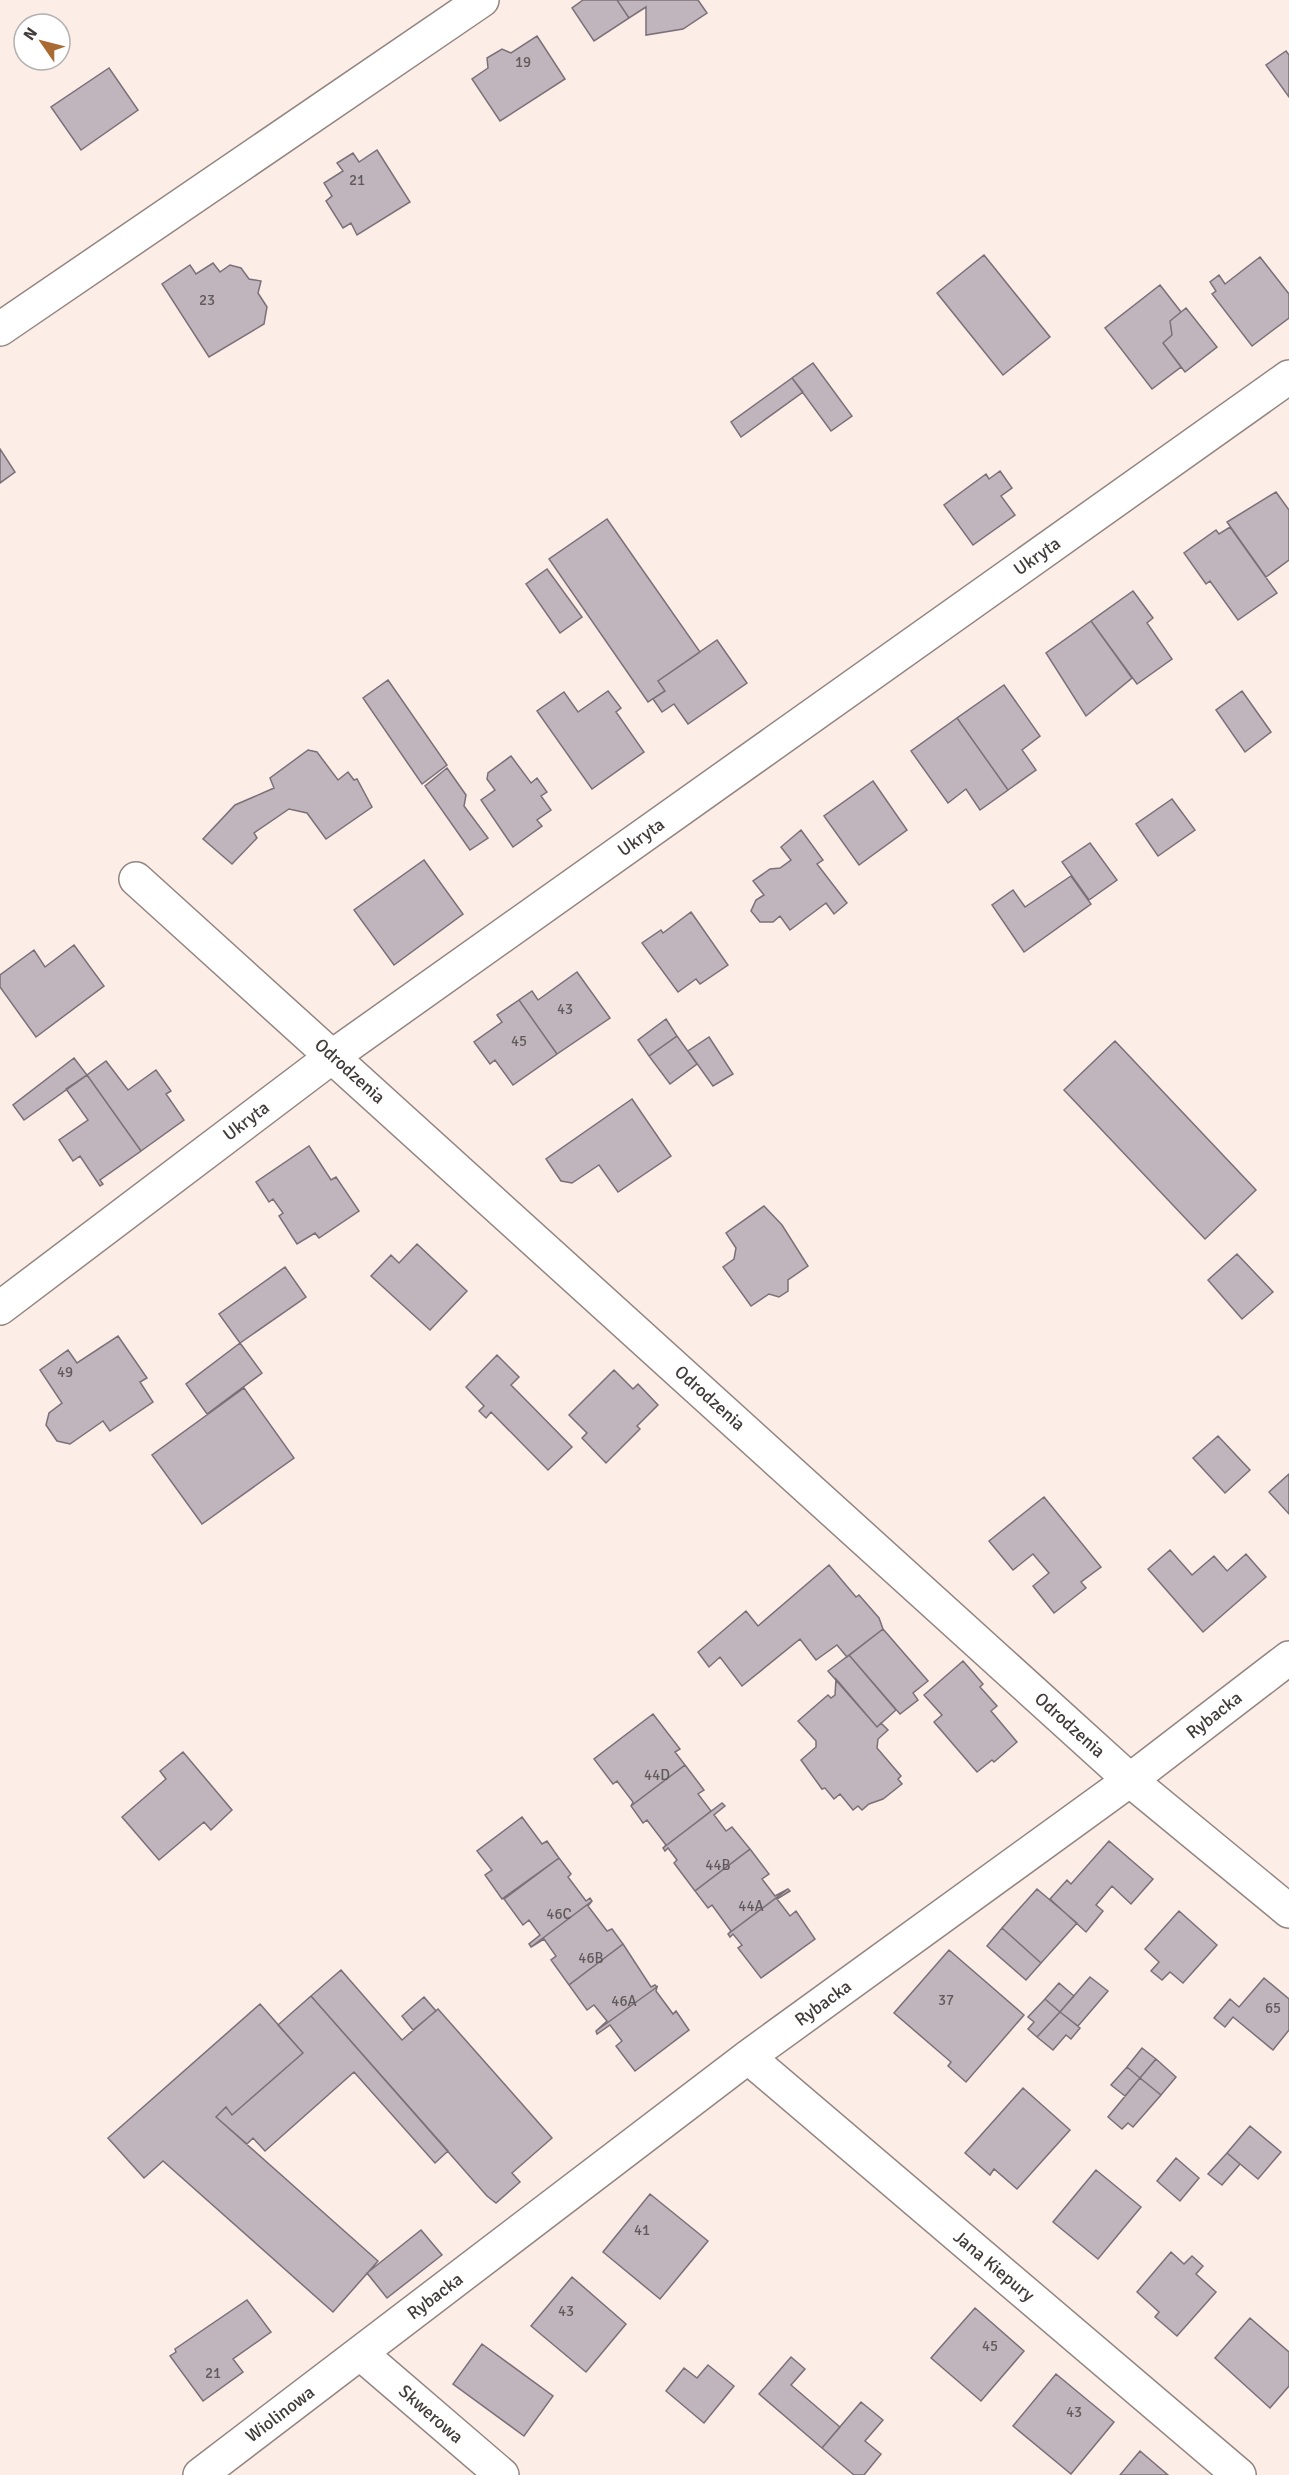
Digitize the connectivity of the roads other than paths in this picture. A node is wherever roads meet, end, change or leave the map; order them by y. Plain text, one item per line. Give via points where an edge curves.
1 (482, 0) edge
2 (0, 329) edge
3 (1289, 377) edge
4 (136, 879) dead end
5 (333, 1056) junction
6 (0, 1308) edge
7 (1289, 1658) edge
8 (1130, 1780) junction
9 (1289, 1911) edge
10 (748, 2057) junction
11 (360, 2353) junction
12 (200, 2475) edge
13 (502, 2475) edge
14 (1239, 2475) edge

1 - 2 street
3 - 5 street, Ukryta
4 - 5 street, Odrodzenia
5 - 6 street, Ukryta
5 - 8 street, Odrodzenia
7 - 8 street, Rybacka
8 - 9 street, Odrodzenia
8 - 10 street, Rybacka
10 - 11 street, Rybacka
10 - 14 street, Jana Kiepury
11 - 12 street, Wiolinowa
11 - 13 street, Skwerowa

